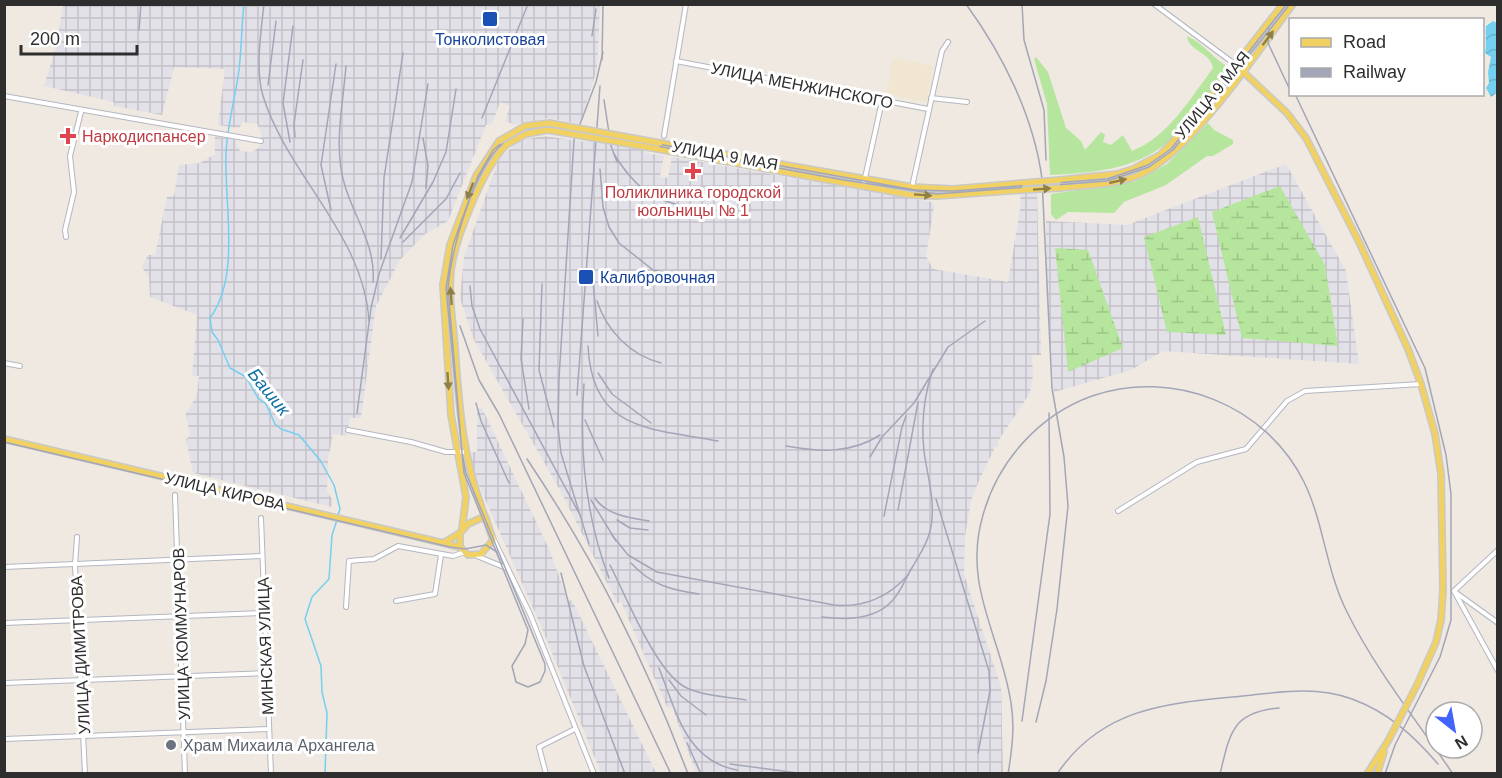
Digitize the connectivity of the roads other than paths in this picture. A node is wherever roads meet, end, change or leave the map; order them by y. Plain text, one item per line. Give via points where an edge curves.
1 (686, 4) edge
2 (1154, 4) edge
3 (1283, 4) edge
4 (1293, 4) edge
5 (948, 42) dead end
6 (676, 61) junction
7 (1236, 65) junction
8 (1242, 71) junction
9 (4, 96) edge
10 (931, 98) junction
11 (882, 101) junction
12 (967, 102) dead end
13 (928, 109) junction
14 (81, 111) junction
15 (664, 136) dead end
16 (261, 141) dead end
17 (659, 146) junction
18 (863, 183) junction
19 (912, 188) junction
20 (66, 237) dead end
21 (4, 363) edge
22 (20, 366) dead end
23 (1421, 384) junction
24 (348, 430) dead end
25 (4, 439) edge
26 (465, 452) junction
27 (456, 453) junction
28 (175, 495) dead end
29 (1118, 511) dead end
30 (261, 518) dead end
31 (486, 519) junction
32 (461, 531) junction
33 (77, 537) dead end
34 (493, 538) junction
35 (445, 542) junction
36 (463, 550) junction
37 (1497, 550) edge
38 (441, 555) junction
39 (262, 556) junction
40 (477, 556) junction
41 (177, 560) junction
42 (75, 565) junction
43 (4, 567) edge
44 (507, 568) junction
45 (1443, 590) junction
46 (1454, 591) junction
47 (396, 601) dead end
48 (346, 608) dead end
49 (263, 613) junction
50 (180, 616) junction
51 (78, 620) junction
52 (4, 623) edge
53 (1497, 623) edge
54 (1497, 670) edge
55 (267, 673) junction
56 (182, 677) junction
57 (81, 681) junction
58 (4, 683) edge
59 (269, 729) junction
60 (576, 729) junction
61 (185, 732) junction
62 (84, 736) junction
63 (4, 739) edge
64 (1388, 741) junction
65 (85, 774) edge
66 (186, 774) edge
67 (271, 774) edge
68 (546, 774) edge
69 (594, 774) edge
70 (1367, 774) edge
71 (1377, 774) edge

1 - 6 street
2 - 7 street
3 - 7 main road, УЛИЦА 9 МАЯ
8 -> 4 main road, УЛИЦА 9 МАЯ
5 - 10 street via 942,51
6 - 11 street, УЛИЦА МЕНЖИНСКОГО
6 - 15 street
7 - 8 main road
7 - 19 main road, УЛИЦА 9 МАЯ, bridge via 1177,139 1160,155 1133,169 1060,180 953,189
18 -> 8 main road, УЛИЦА 9 МАЯ, bridge via 937,196 1119,181 1158,166 1188,138
8 - 23 main road via 1287,113 1312,149 1359,242
9 - 14 street
10 - 12 street
10 - 13 street
11 - 13 street, УЛИЦА МЕНЖИНСКОГО
11 - 18 street
13 - 19 street
14 - 16 street
14 - 20 street via 70,156 74,192
17 - 18 main road, УЛИЦА 9 МАЯ
26 -> 17 main road, УЛИЦА 9 МАЯ, bridge via 451,303 452,268 489,165 506,145 526,134 548,130
17 -> 27 main road, УЛИЦА 9 МАЯ, bridge via 549,123 525,126 500,141 476,176 445,267 443,303
18 - 19 main road, УЛИЦА 9 МАЯ
21 - 22 street
23 - 29 street via 1305,391 1287,401 1246,449 1197,462
23 - 45 main road via 1441,474
24 - 27 street
25 - 35 main road, УЛИЦА КИРОВА
26 - 27 street
26 - 31 main road, УЛИЦА 9 МАЯ
27 - 32 main road, УЛИЦА 9 МАЯ via 466,496
28 - 41 street, УЛИЦА КОММУНАРОВ
30 - 39 street, МИНСКАЯ УЛИЦА
31 - 32 main road via 475,519
31 - 34 main road
32 - 35 main road
32 - 36 main road
33 - 42 street, УЛИЦА ДИМИТРОВА
34 - 40 main road
34 - 44 street
35 - 36 main road, УЛИЦА КИРОВА
36 - 38 street via 453,556
36 - 40 main road, УЛИЦА КИРОВА
37 - 46 street
38 - 47 street via 435,594
38 - 48 street via 398,546 374,559 349,561
39 - 41 street
39 - 49 street, МИНСКАЯ УЛИЦА
40 - 44 street
41 - 42 street
41 - 50 street, УЛИЦА КОММУНАРОВ
42 - 43 street
42 - 51 street, УЛИЦА ДИМИТРОВА
44 - 60 street via 530,614
45 - 46 street
45 - 64 main road, bridge via 1436,642
46 - 53 street
46 - 54 street
49 - 50 street
49 - 55 street, МИНСКАЯ УЛИЦА
50 - 51 street
50 - 56 street, УЛИЦА КОММУНАРОВ
51 - 52 street
51 - 57 street, УЛИЦА ДИМИТРОВА
55 - 56 street
55 - 59 street, МИНСКАЯ УЛИЦА
56 - 57 street
56 - 61 street, УЛИЦА КОММУНАРОВ
57 - 58 street
57 - 62 street, УЛИЦА ДИМИТРОВА
59 - 61 street
59 - 67 street, МИНСКАЯ УЛИЦА
60 - 68 street via 539,747
60 - 69 street
61 - 62 street
61 - 66 street, УЛИЦА КОММУНАРОВ
62 - 63 street
62 - 65 street, УЛИЦА ДИМИТРОВА
64 - 70 main road
64 - 71 main road

